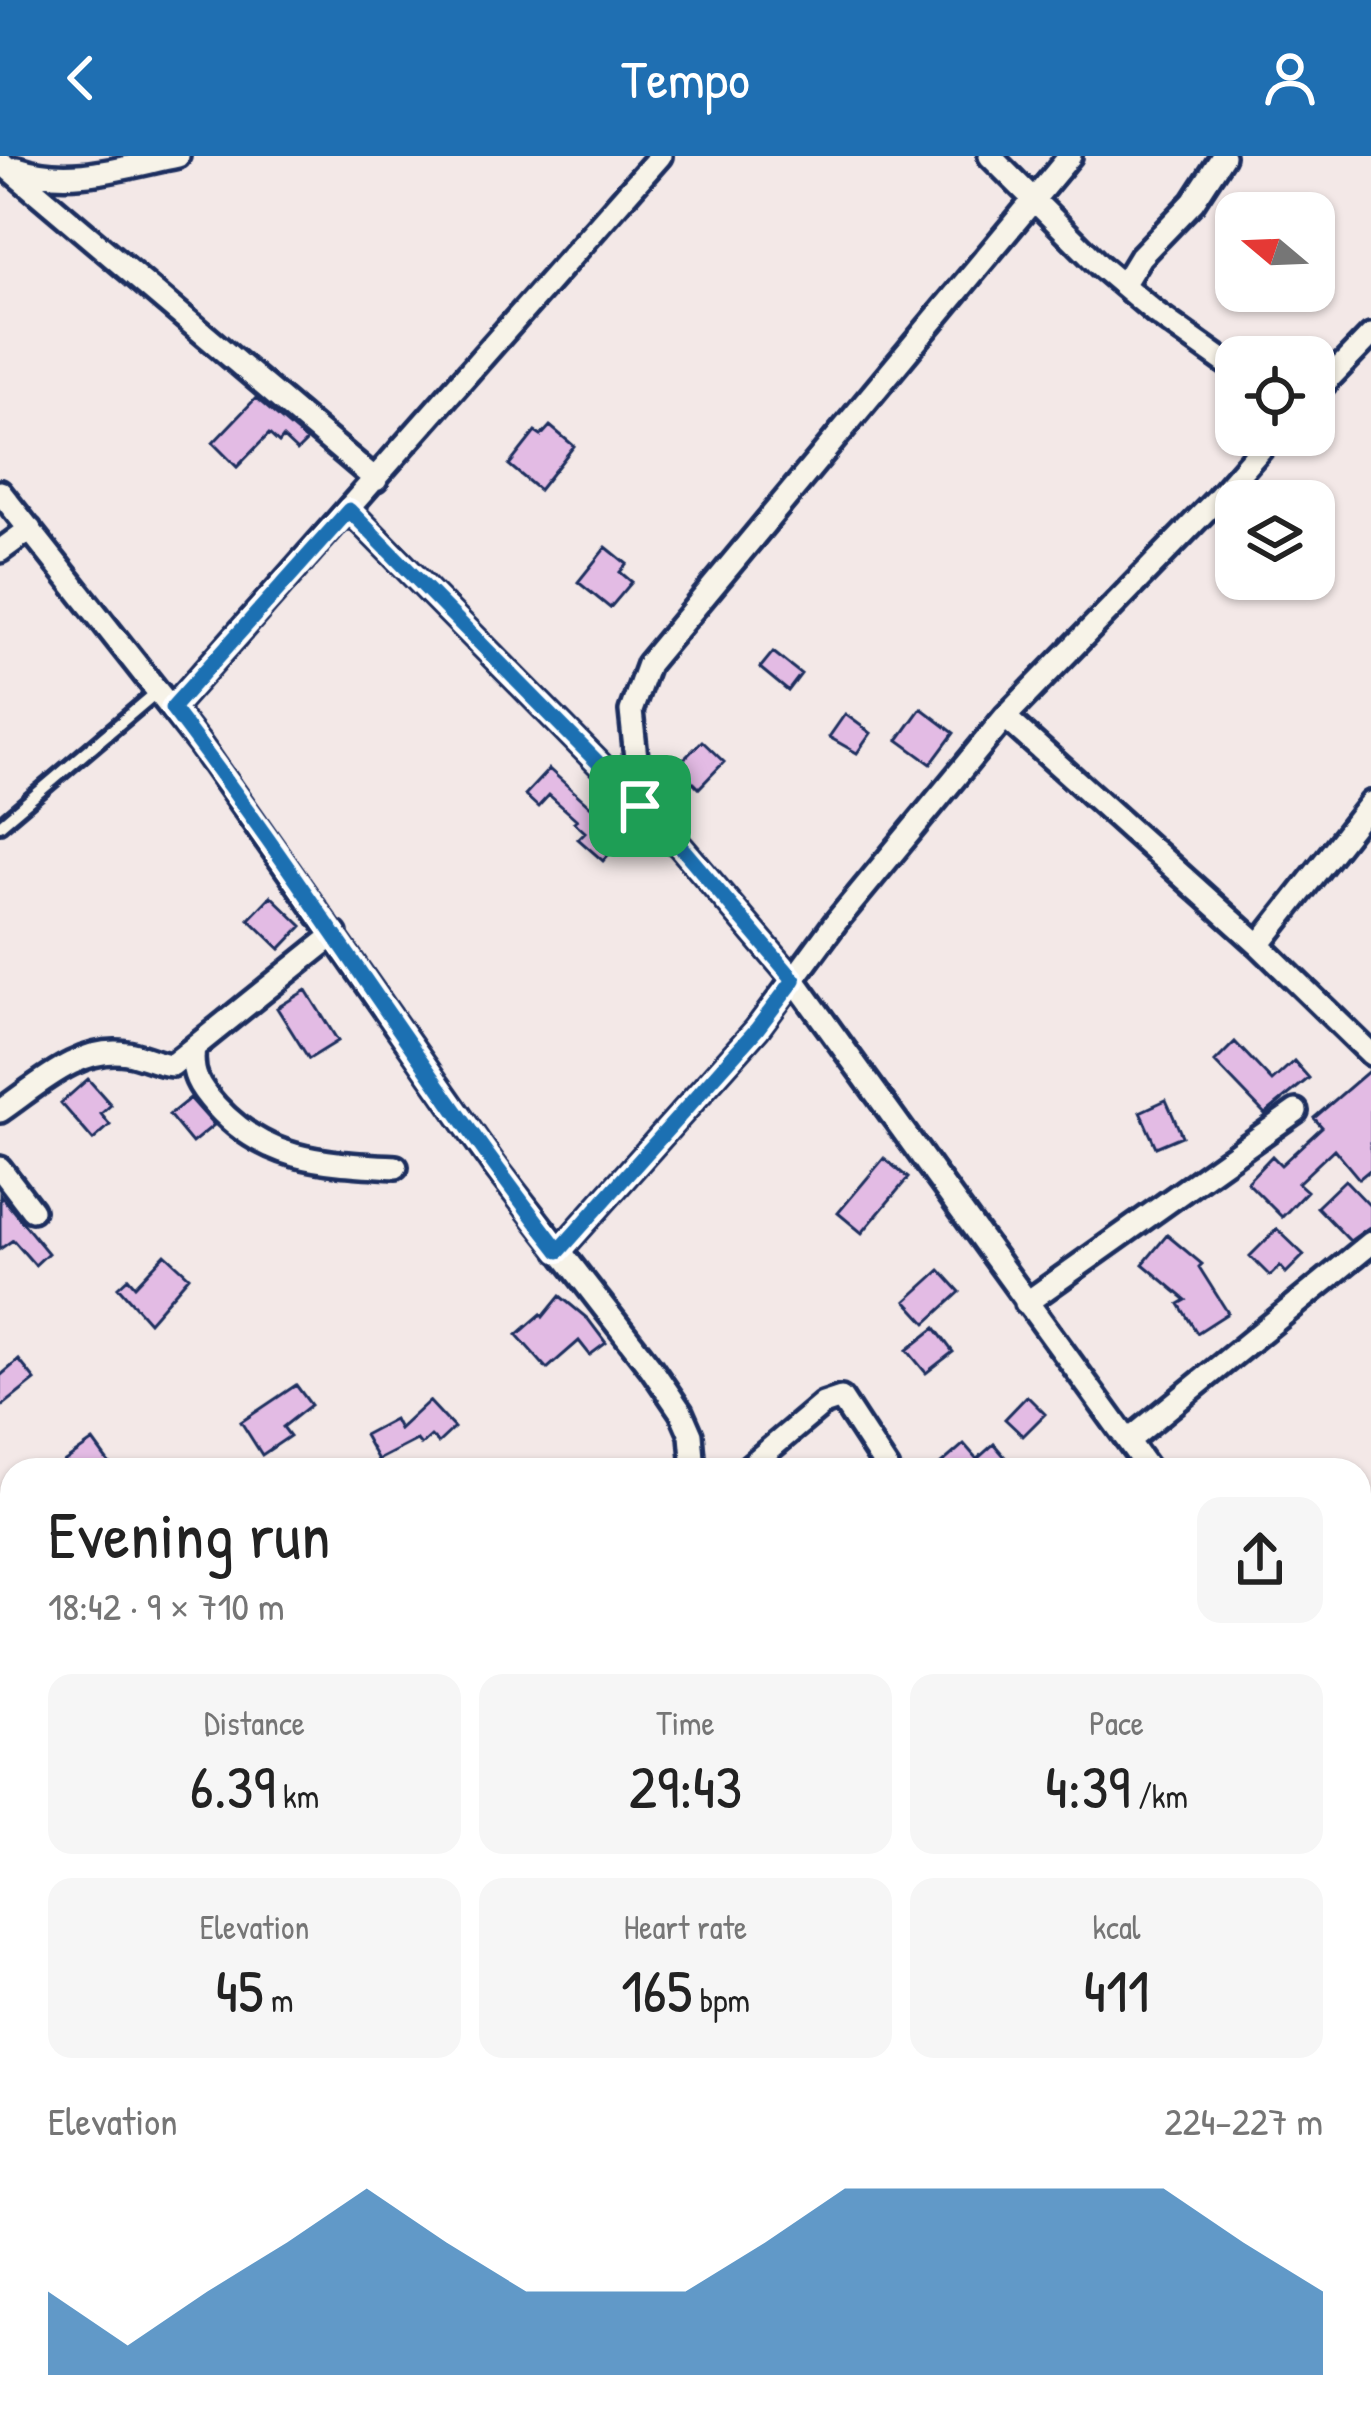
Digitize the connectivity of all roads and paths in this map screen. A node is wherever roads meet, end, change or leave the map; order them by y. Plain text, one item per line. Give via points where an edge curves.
1 (178, 156) edge
2 (660, 156) edge
3 (990, 156) edge
4 (1070, 156) edge
5 (1223, 156) edge
6 (2, 163) edge
7 (1036, 197) junction
8 (1124, 285) junction
9 (1371, 335) edge
10 (1215, 354) edge
11 (1335, 372) edge
12 (1255, 456) edge
13 (376, 480) junction
14 (0, 492) edge
15 (349, 510) junction
16 (29, 529) junction
17 (0, 551) edge
18 (165, 699) junction
19 (1005, 717) junction
20 (1371, 803) edge
21 (640, 806) junction
22 (0, 825) edge
23 (335, 934) junction
24 (1258, 945) junction
25 (794, 980) junction
26 (194, 1048) junction
27 (1371, 1054) edge
28 (0, 1111) edge
29 (1296, 1111) dead end
30 (396, 1167) dead end
31 (0, 1168) edge
32 (32, 1210) dead end
33 (1371, 1243) edge
34 (559, 1251) junction
35 (1027, 1303) junction
36 (1128, 1441) junction
37 (693, 1458) edge
38 (759, 1458) edge
39 (880, 1458) edge
40 (1140, 1458) edge

1 - 6 street via 74,178
2 - 13 street
3 - 7 street
4 - 7 street
5 - 8 street
6 - 13 street
7 - 8 street
7 - 21 street via 648,664 631,711
8 - 10 street
9 - 11 street
12 - 19 street
13 - 15 street
14 - 16 street
15 - 18 street
15 - 21 street
16 - 17 street
16 - 18 street
18 - 22 lane
18 - 23 street
19 - 24 street
19 - 25 street
20 - 24 street
21 - 25 street
23 - 26 street
23 - 34 street
24 - 27 street
25 - 34 street
25 - 35 street
26 - 28 street via 172,1065 130,1053 90,1055
26 - 30 street via 198,1084 263,1145
29 - 35 street
31 - 32 street
33 - 36 street
34 - 37 street via 682,1412
35 - 36 street
36 - 40 street
38 - 39 street via 841,1398

